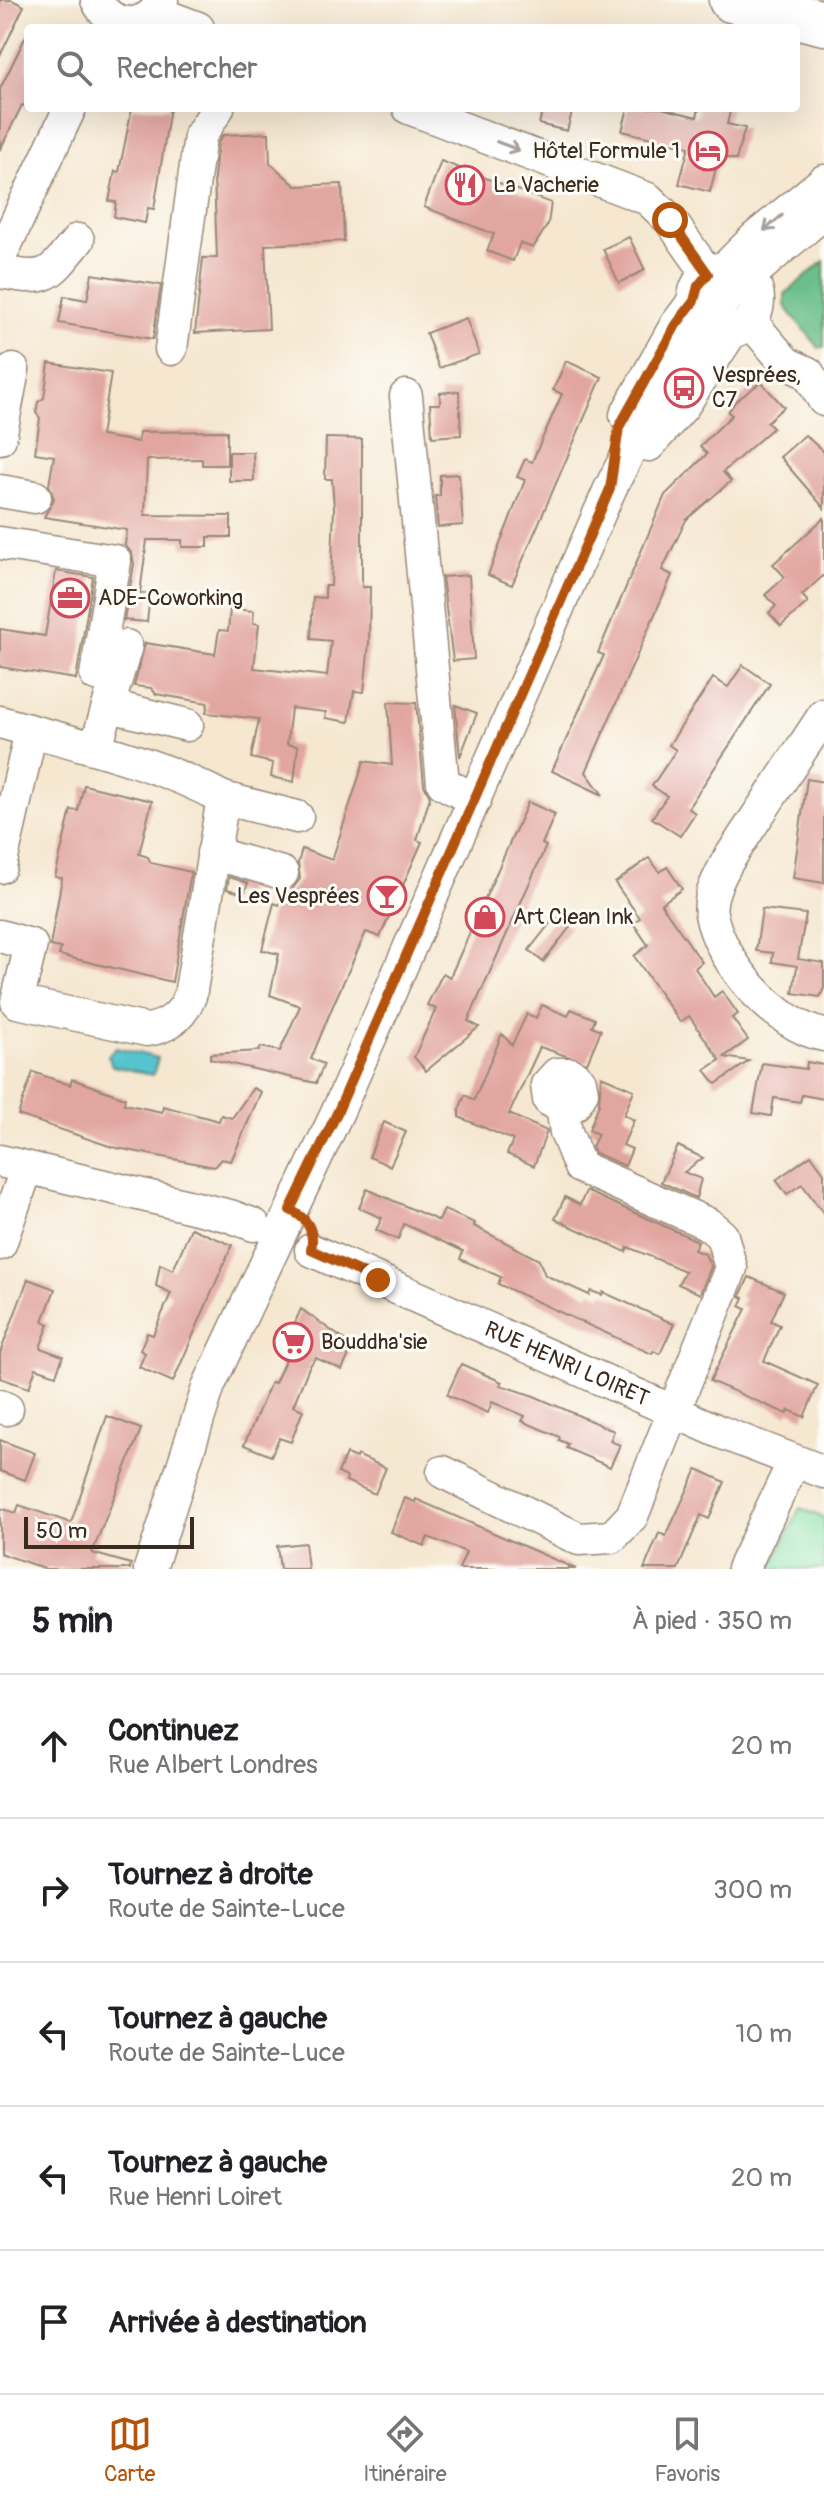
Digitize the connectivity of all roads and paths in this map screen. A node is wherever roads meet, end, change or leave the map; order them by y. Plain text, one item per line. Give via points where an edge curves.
1 (96, 0) edge
2 (731, 0) edge
3 (148, 15) edge
4 (824, 23) edge
5 (96, 24) edge
6 (183, 24) edge
7 (68, 112) edge
8 (215, 112) edge
9 (420, 112) edge
10 (824, 181) edge
11 (824, 213) edge
12 (78, 240) dead end
13 (824, 240) edge
14 (0, 257) edge
15 (0, 272) edge
16 (728, 300) junction
17 (171, 349) dead end
18 (13, 370) dead end
19 (819, 380) edge
20 (406, 396) dead end
21 (0, 438) edge
22 (610, 489) junction
23 (0, 491) edge
24 (35, 497) dead end
25 (0, 543) edge
26 (126, 646) dead end
27 (96, 675) dead end
28 (110, 706) junction
29 (824, 715) edge
30 (0, 722) edge
31 (187, 725) dead end
32 (31, 731) junction
33 (96, 747) junction
34 (223, 798) junction
35 (475, 800) junction
36 (297, 817) dead end
37 (213, 853) junction
38 (0, 867) edge
39 (282, 873) dead end
40 (0, 936) edge
41 (824, 1035) edge
42 (562, 1107) dead end
43 (13, 1165) edge
44 (290, 1210) junction
45 (254, 1225) junction
46 (0, 1244) edge
47 (311, 1250) junction
48 (264, 1266) junction
49 (675, 1411) junction
50 (794, 1461) junction
51 (443, 1472) dead end
52 (824, 1472) edge
53 (150, 1569) edge
54 (743, 1569) edge

1 - 3 street via 117,22
1 - 5 street
2 - 4 highway
3 - 6 street
7 - 14 street
8 - 17 street via 200,136
9 -> 16 street via 648,199 670,220
10 -> 16 street via 755,238
11 - 16 street
12 - 15 street via 55,268 35,279
13 - 16 street
16 - 19 street via 786,363
16 - 22 street via 683,406
16 - 22 street via 676,325 619,427
18 - 21 street
20 - 35 street via 443,783
22 - 35 street
23 - 24 street
25 - 27 street via 115,561
26 - 28 street
28 - 31 street
28 - 33 street
29 - 41 street via 727,862 710,912 721,943 766,1004 789,1023
30 - 32 street
32 - 33 street
32 - 38 street
33 - 34 street via 186,778
34 - 36 street
34 - 37 street
35 - 44 street
37 - 39 street
37 - 40 street via 190,996 177,1018 157,1029 17,1002 31,945
42 - 49 street via 580,1167 708,1224 729,1251 731,1268
43 - 45 street
43 - 46 street
44 - 45 street via 272,1210
44 - 47 street via 311,1230
44 - 48 street
45 - 48 street via 250,1243
47 - 48 street via 291,1270
47 - 49 street, RUE HENRI LOIRET
48 - 53 street via 209,1385
49 - 50 street, RUE HENRI LOIRET
49 - 51 street via 632,1516 612,1537 579,1539
50 - 52 street, RUE HENRI LOIRET
50 - 54 street

